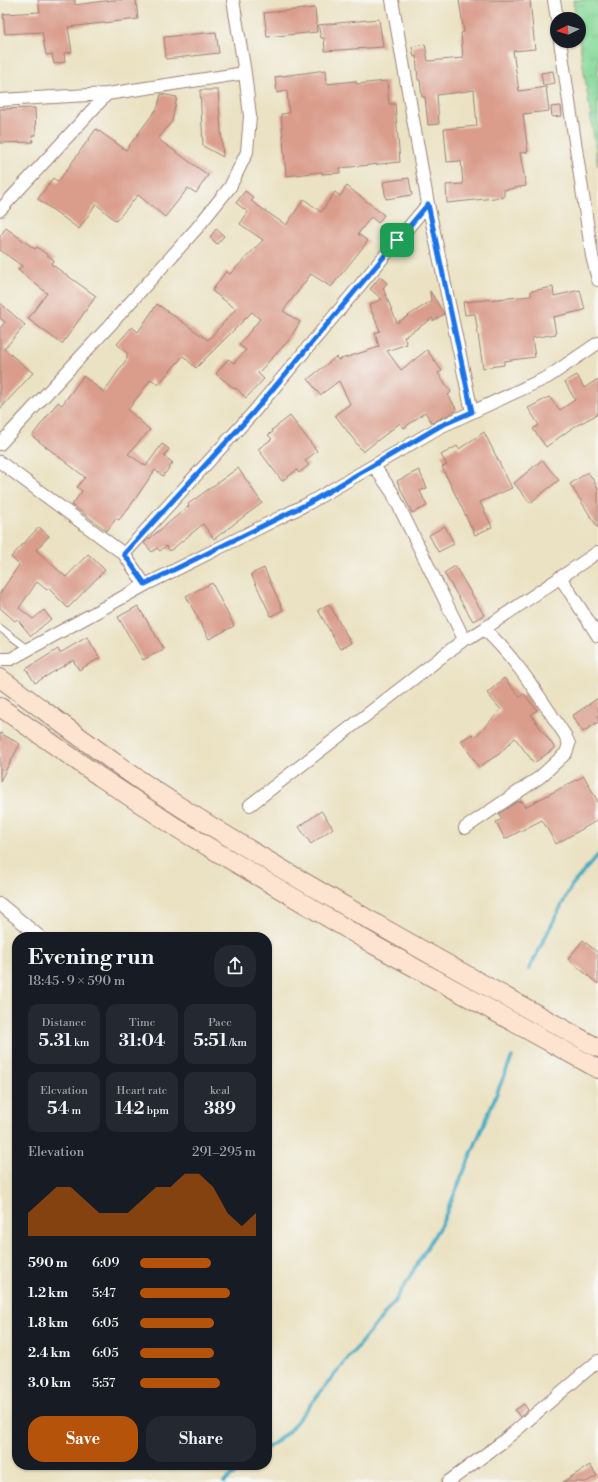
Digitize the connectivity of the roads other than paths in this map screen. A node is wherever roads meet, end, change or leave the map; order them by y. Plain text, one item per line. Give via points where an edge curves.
1 (233, 0) edge
2 (392, 0) edge
3 (554, 0) edge
4 (556, 12) edge
5 (561, 48) edge
6 (245, 73) junction
7 (107, 94) junction
8 (0, 100) edge
9 (428, 204) junction
10 (0, 210) edge
11 (598, 280) edge
12 (598, 343) edge
13 (472, 412) junction
14 (0, 444) edge
15 (0, 462) edge
16 (374, 466) junction
17 (598, 552) edge
18 (124, 554) junction
19 (560, 577) junction
20 (145, 584) junction
21 (0, 628) edge
22 (484, 629) junction
23 (598, 636) edge
24 (466, 638) junction
25 (27, 648) junction
26 (0, 659) edge
27 (0, 678) edge
28 (0, 707) edge
29 (250, 805) dead end
30 (465, 828) dead end
31 (0, 904) edge
32 (34, 932) edge
33 (598, 1048) edge
34 (598, 1069) edge
35 (598, 1361) edge
36 (448, 1482) edge

1 - 6 street
2 - 9 street
3 - 4 street
5 - 11 street via 592,256
6 - 7 street
6 - 14 street via 250,116 247,152 230,187 197,228
7 - 8 street
7 - 10 street
9 - 13 street
9 - 18 street via 252,414
12 - 13 street via 548,377
13 - 16 street via 440,426
15 - 18 street
16 - 20 street via 309,503
16 - 24 street via 392,492 463,637
17 - 19 street
18 - 20 street
19 - 22 street
19 - 23 street
20 - 25 street
21 - 25 lane
22 - 24 street
22 - 30 street via 517,665 569,744 566,753 540,777
24 - 29 street
25 - 26 street via 11,658
27 - 33 main road via 112,761 190,813 384,928
28 - 34 main road via 180,830 374,945
31 - 32 street
35 - 36 street via 501,1443

